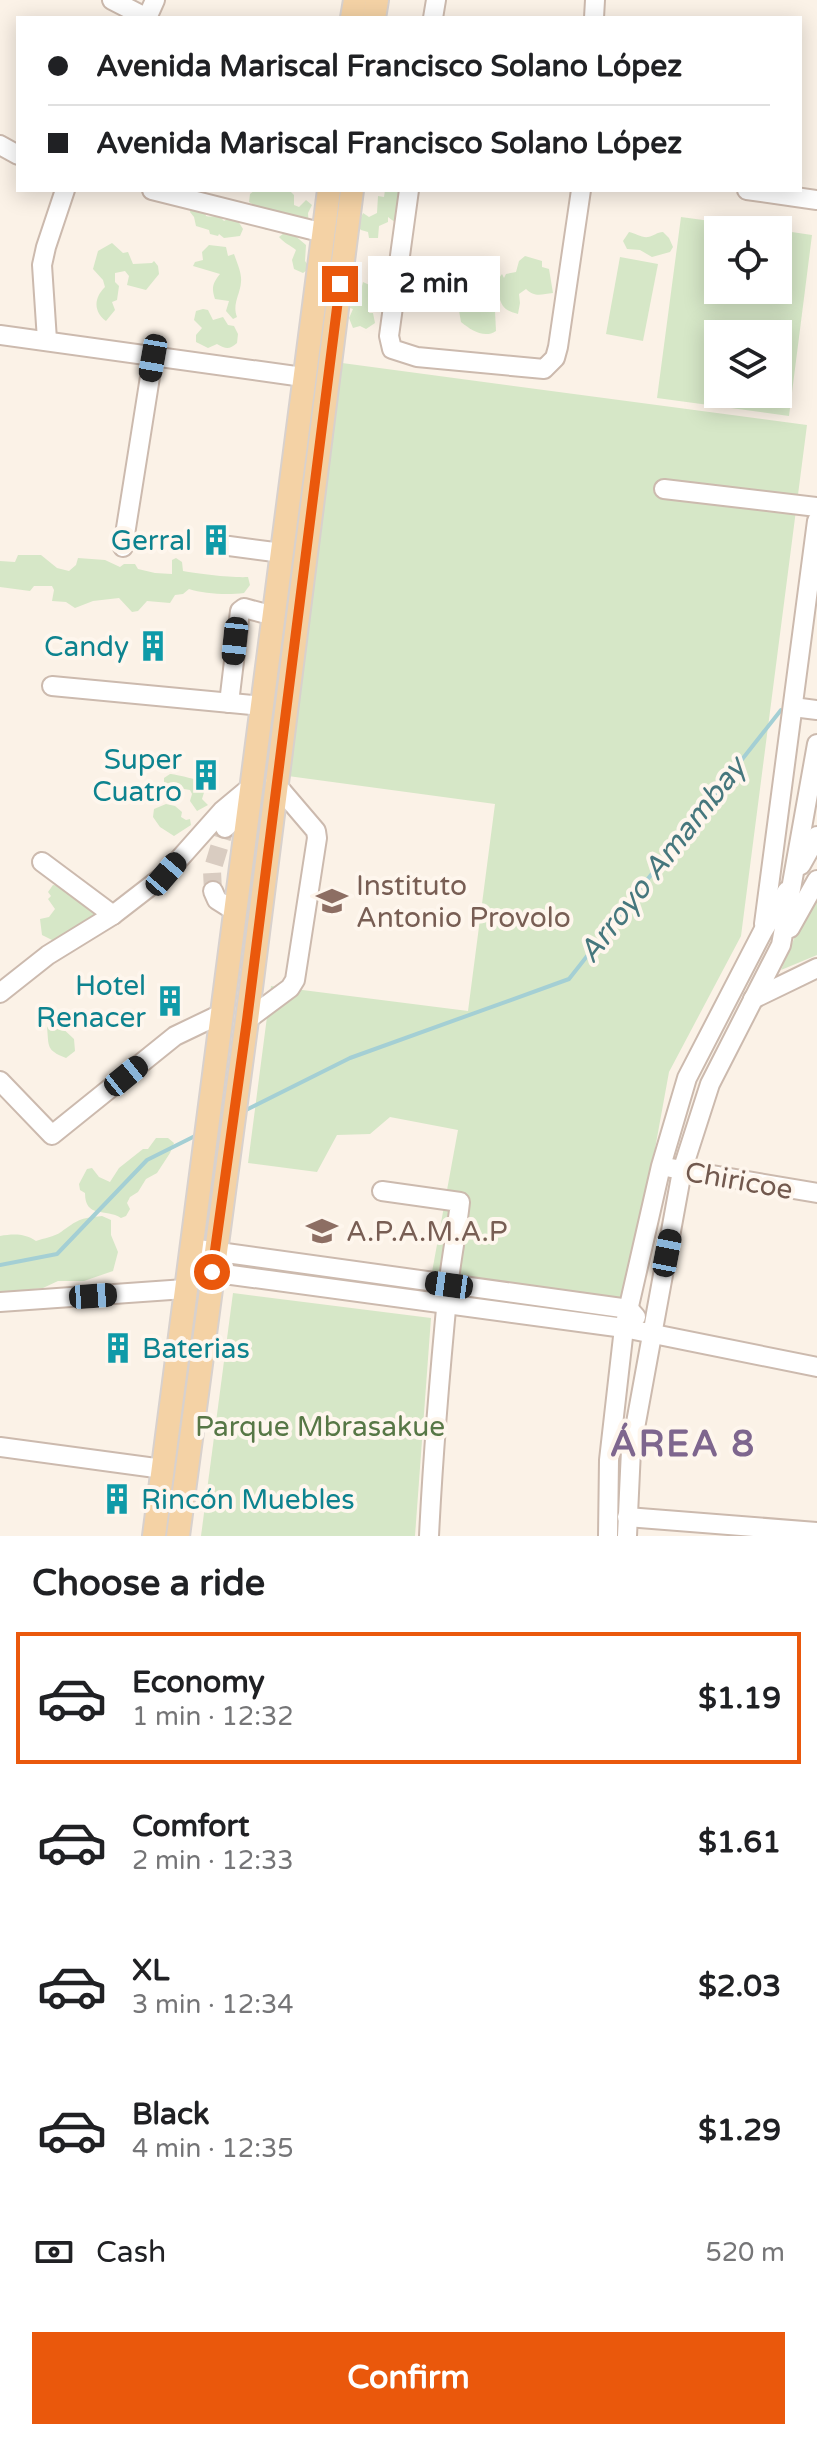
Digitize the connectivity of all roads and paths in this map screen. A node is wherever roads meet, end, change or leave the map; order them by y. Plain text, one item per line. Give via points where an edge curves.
1 (112, 0) edge
2 (143, 16) edge
3 (64, 192) edge
4 (160, 192) edge
5 (329, 192) edge
6 (352, 192) edge
7 (409, 192) edge
8 (581, 192) edge
9 (761, 192) edge
10 (817, 200) edge
11 (324, 233) junction
12 (0, 335) edge
13 (47, 340) junction
14 (153, 358) junction
15 (303, 377) junction
16 (664, 489) dead end
17 (817, 507) edge
18 (817, 521) edge
19 (229, 546) dead end
20 (123, 547) dead end
21 (282, 553) junction
22 (274, 616) junction
23 (52, 686) dead end
24 (229, 703) junction
25 (263, 706) junction
26 (793, 707) junction
27 (817, 710) edge
28 (817, 744) edge
29 (275, 783) junction
30 (252, 786) junction
31 (248, 812) junction
32 (225, 828) tunnel mouth
33 (817, 836) edge
34 (772, 855) junction
35 (42, 862) dead end
36 (794, 879) junction
37 (816, 885) edge
38 (213, 891) dead end
39 (236, 912) junction
40 (113, 915) junction
41 (763, 931) junction
42 (781, 945) junction
43 (817, 968) edge
44 (0, 993) edge
45 (753, 999) junction
46 (223, 1013) junction
47 (247, 1020) junction
48 (0, 1081) edge
49 (661, 1166) junction
50 (682, 1171) junction
51 (382, 1191) dead end
52 (817, 1193) edge
53 (213, 1262) junction
54 (188, 1269) junction
55 (449, 1285) junction
56 (0, 1302) edge
57 (447, 1305) junction
58 (629, 1309) junction
59 (624, 1328) junction
60 (651, 1334) junction
61 (817, 1367) edge
62 (0, 1447) edge
63 (163, 1469) junction
64 (627, 1517) junction
65 (817, 1532) edge
66 (784, 1533) edge
67 (154, 1536) edge
68 (178, 1536) edge
69 (429, 1536) edge
70 (608, 1536) edge
71 (627, 1536) edge

1 - 2 street
3 - 13 street via 42,265
4 - 11 street
5 - 11 main road
6 - 29 main road
7 - 8 street via 389,336 392,349 417,357 535,369 549,366 558,347
9 - 10 street
11 - 15 main road
12 - 13 street
13 - 14 street
14 - 15 street
14 - 20 street
15 - 21 main road
16 - 17 street
18 - 26 street
19 - 21 street
21 - 22 main road
22 - 24 street via 240,611
22 - 25 main road
23 - 24 street
24 - 25 street
25 - 30 main road
26 - 27 street
26 - 34 street
28 - 36 street
29 - 47 main road
29 - 47 street via 317,838 295,980
30 - 31 main road
30 - 40 street via 166,874
31 - 32 street
31 - 39 main road
33 - 36 street
34 - 36 street
34 - 41 street
35 - 40 street
36 - 37 street
36 - 41 street
36 - 42 street
37 - 42 street
38 - 39 street
39 - 46 main road
40 - 44 street via 48,955
41 - 49 street via 687,1078
42 - 45 street
43 - 45 street
45 - 50 street via 710,1084
46 - 48 street via 175,1036 52,1135
46 - 54 main road
47 - 53 main road
49 - 50 street, Chiricoe
49 - 58 street
50 - 52 street, Chiricoe
50 - 60 street
51 - 55 street via 459,1201
53 - 54 street
53 - 55 street
53 - 57 street
53 - 68 main road
54 - 56 street
54 - 63 main road
55 - 57 street
55 - 58 street
57 - 59 street
57 - 69 street
58 - 59 street
58 - 60 street
59 - 60 street
59 - 70 street via 609,1460
60 - 61 street
60 - 64 street via 631,1450
62 - 63 street
63 - 67 main road
64 - 66 street
64 - 71 street
65 - 66 street

